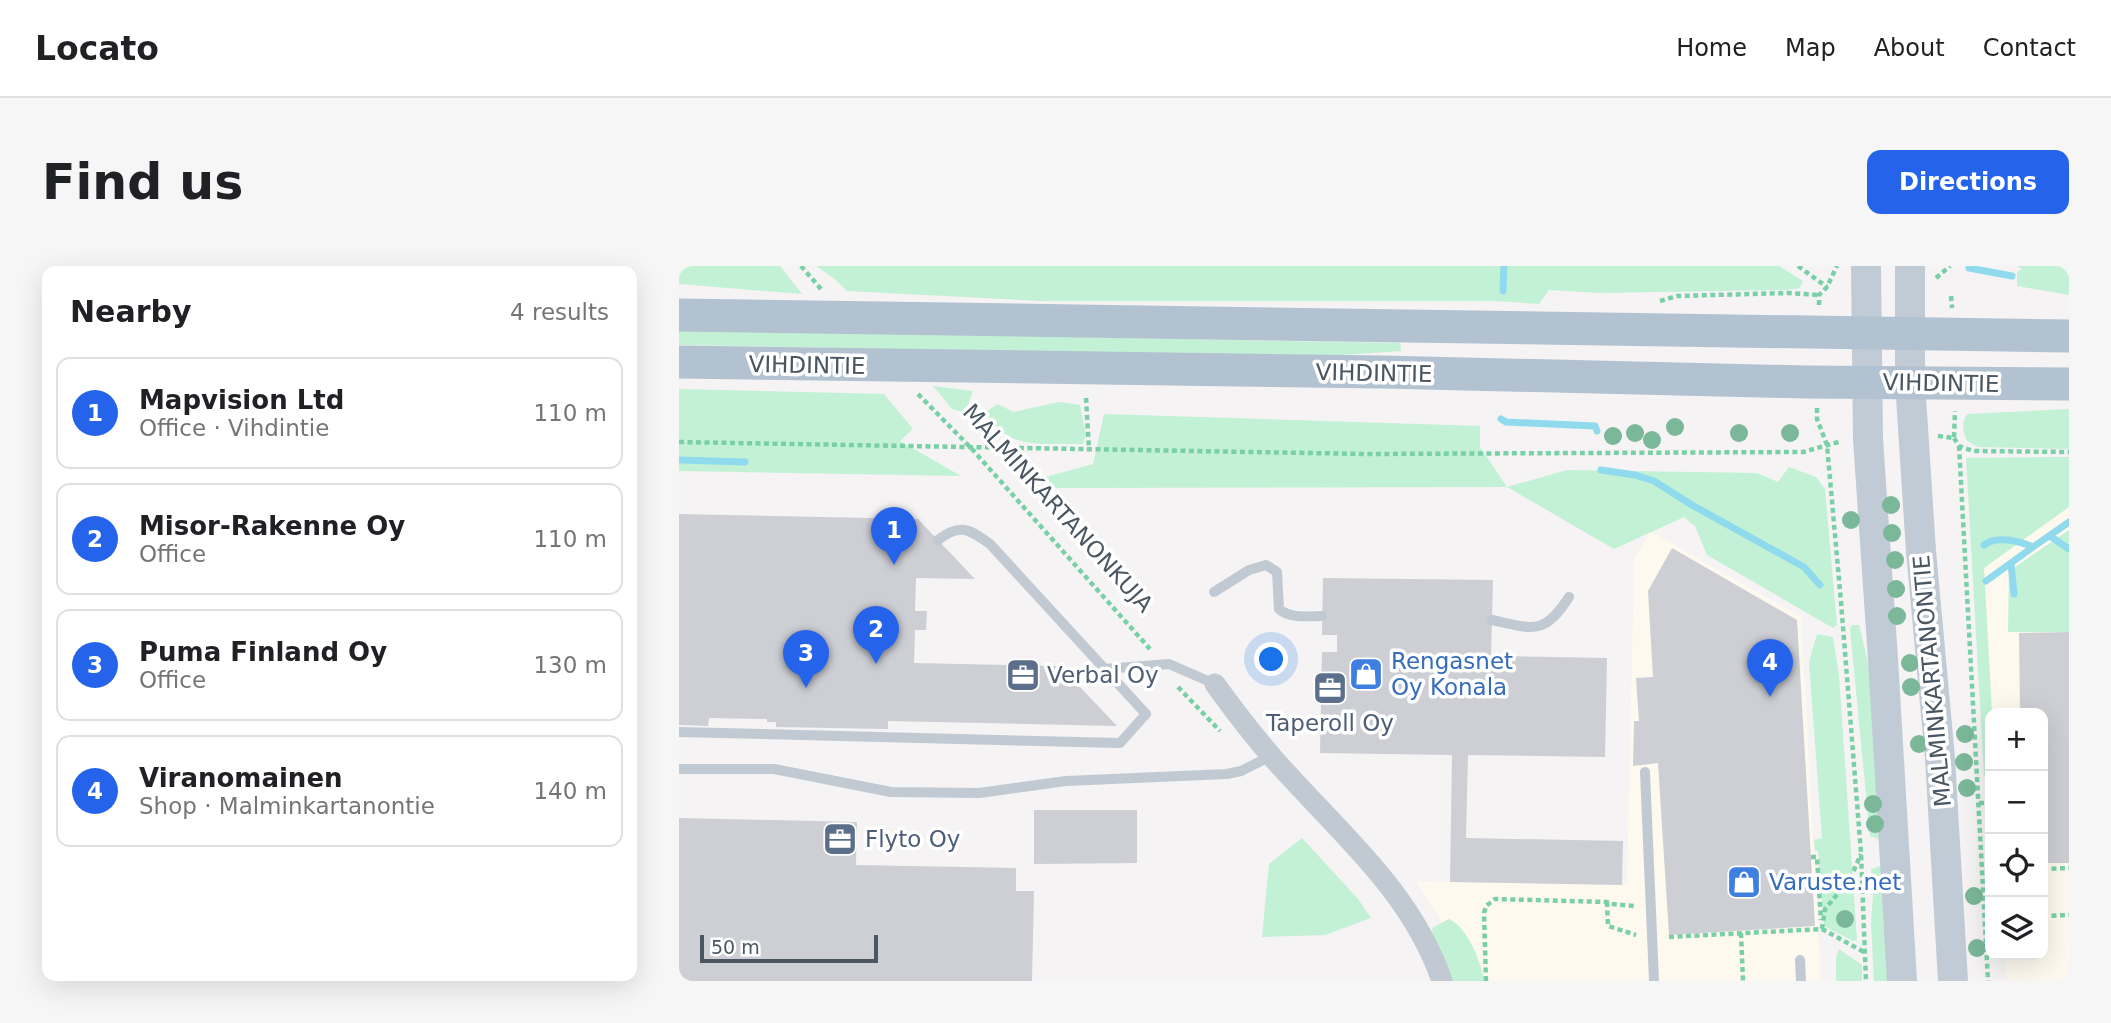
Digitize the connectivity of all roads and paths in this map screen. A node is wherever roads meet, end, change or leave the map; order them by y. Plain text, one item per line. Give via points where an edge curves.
1 (801, 266) edge
2 (1798, 266) edge
3 (1837, 266) edge
4 (1866, 266) edge
5 (1910, 266) edge
6 (1950, 266) edge
7 (1937, 278) dead end
8 (1827, 287) junction
9 (826, 295) dead end
10 (1654, 302) dead end
11 (679, 315) edge
12 (1867, 334) junction
13 (1910, 335) junction
14 (2069, 336) edge
15 (679, 362) edge
16 (1867, 382) junction
17 (1910, 382) junction
18 (2069, 384) edge
19 (912, 387) dead end
20 (1086, 398) dead end
21 (1955, 415) dead end
22 (1817, 419) dead end
23 (1941, 436) dead end
24 (1954, 438) junction
25 (1844, 440) dead end
26 (679, 443) edge
27 (1827, 445) junction
28 (1959, 446) junction
29 (971, 449) junction
30 (1089, 450) junction
31 (2069, 452) edge
32 (938, 540) dead end
33 (1214, 592) dead end
34 (1569, 597) dead end
35 (1322, 616) dead end
36 (1492, 620) dead end
37 (1162, 666) junction
38 (1104, 669) junction
39 (1215, 684) joint
40 (679, 732) edge
41 (1271, 756) junction
42 (679, 769) edge
43 (1645, 772) dead end
44 (1979, 803) junction
45 (1985, 803) edge
46 (1861, 853) junction
47 (1811, 857) dead end
48 (2069, 868) edge
49 (2048, 869) edge
50 (1607, 902) junction
51 (1652, 913) junction
52 (2069, 915) edge
53 (2048, 916) edge
54 (1822, 929) junction
55 (1741, 933) junction
56 (1653, 938) junction
57 (1865, 952) junction
58 (1800, 960) dead end
59 (1442, 981) edge
60 (1486, 981) edge
61 (1654, 981) edge
62 (1743, 981) edge
63 (1801, 981) edge
64 (1866, 981) edge
65 (1902, 981) edge
66 (1953, 981) edge
67 (1988, 981) edge

1 - 9 path
2 - 8 path
3 - 8 path
4 - 12 main road, MALMINKARTANONTIE
5 - 13 main road, MALMINKARTANONTIE
6 - 7 path
8 - 10 path via 1819,295 1677,296
11 - 12 main road, VIHDINTIE
12 - 13 main road, VIHDINTIE
12 - 16 main road, MALMINKARTANONTIE
13 - 14 main road, VIHDINTIE
13 - 17 main road, MALMINKARTANONTIE
15 - 16 main road, VIHDINTIE
16 - 17 main road, VIHDINTIE
16 - 65 main road, MALMINKARTANONTIE
17 - 18 main road, VIHDINTIE
17 - 66 main road, MALMINKARTANONTIE
19 - 29 path, MALMINKARTANONKUJA
20 - 30 path
21 - 24 path
22 - 27 path
23 - 24 path
24 - 28 path
25 - 27 path
26 - 29 path
27 - 30 path via 1803,452
27 - 46 path
28 - 31 path via 1973,451
28 - 44 path
29 - 30 path
29 - 37 path, MALMINKARTANONKUJA
32 - 38 lane via 960,529 990,544
33 - 35 lane via 1266,565 1277,572 1279,610
34 - 36 lane via 1545,625 1526,627
37 - 38 lane
37 - 39 lane via 1169,664
38 - 40 lane via 1146,714 1120,743
39 - 41 street
41 - 42 lane via 1227,774 1066,781 979,793 891,792 774,769
41 - 59 street via 1396,892 1425,939
43 - 51 lane
44 - 45 path
44 - 67 path
46 - 54 path via 1850,879 1825,909
46 - 57 path
47 - 54 path via 1817,857
48 - 49 path
50 - 51 path
50 - 56 path via 1608,926
50 - 60 path via 1502,898 1490,903 1483,921
51 - 56 lane
52 - 53 path
54 - 55 path
54 - 57 path
55 - 56 path
55 - 62 path
56 - 61 lane
57 - 64 path
58 - 63 lane

